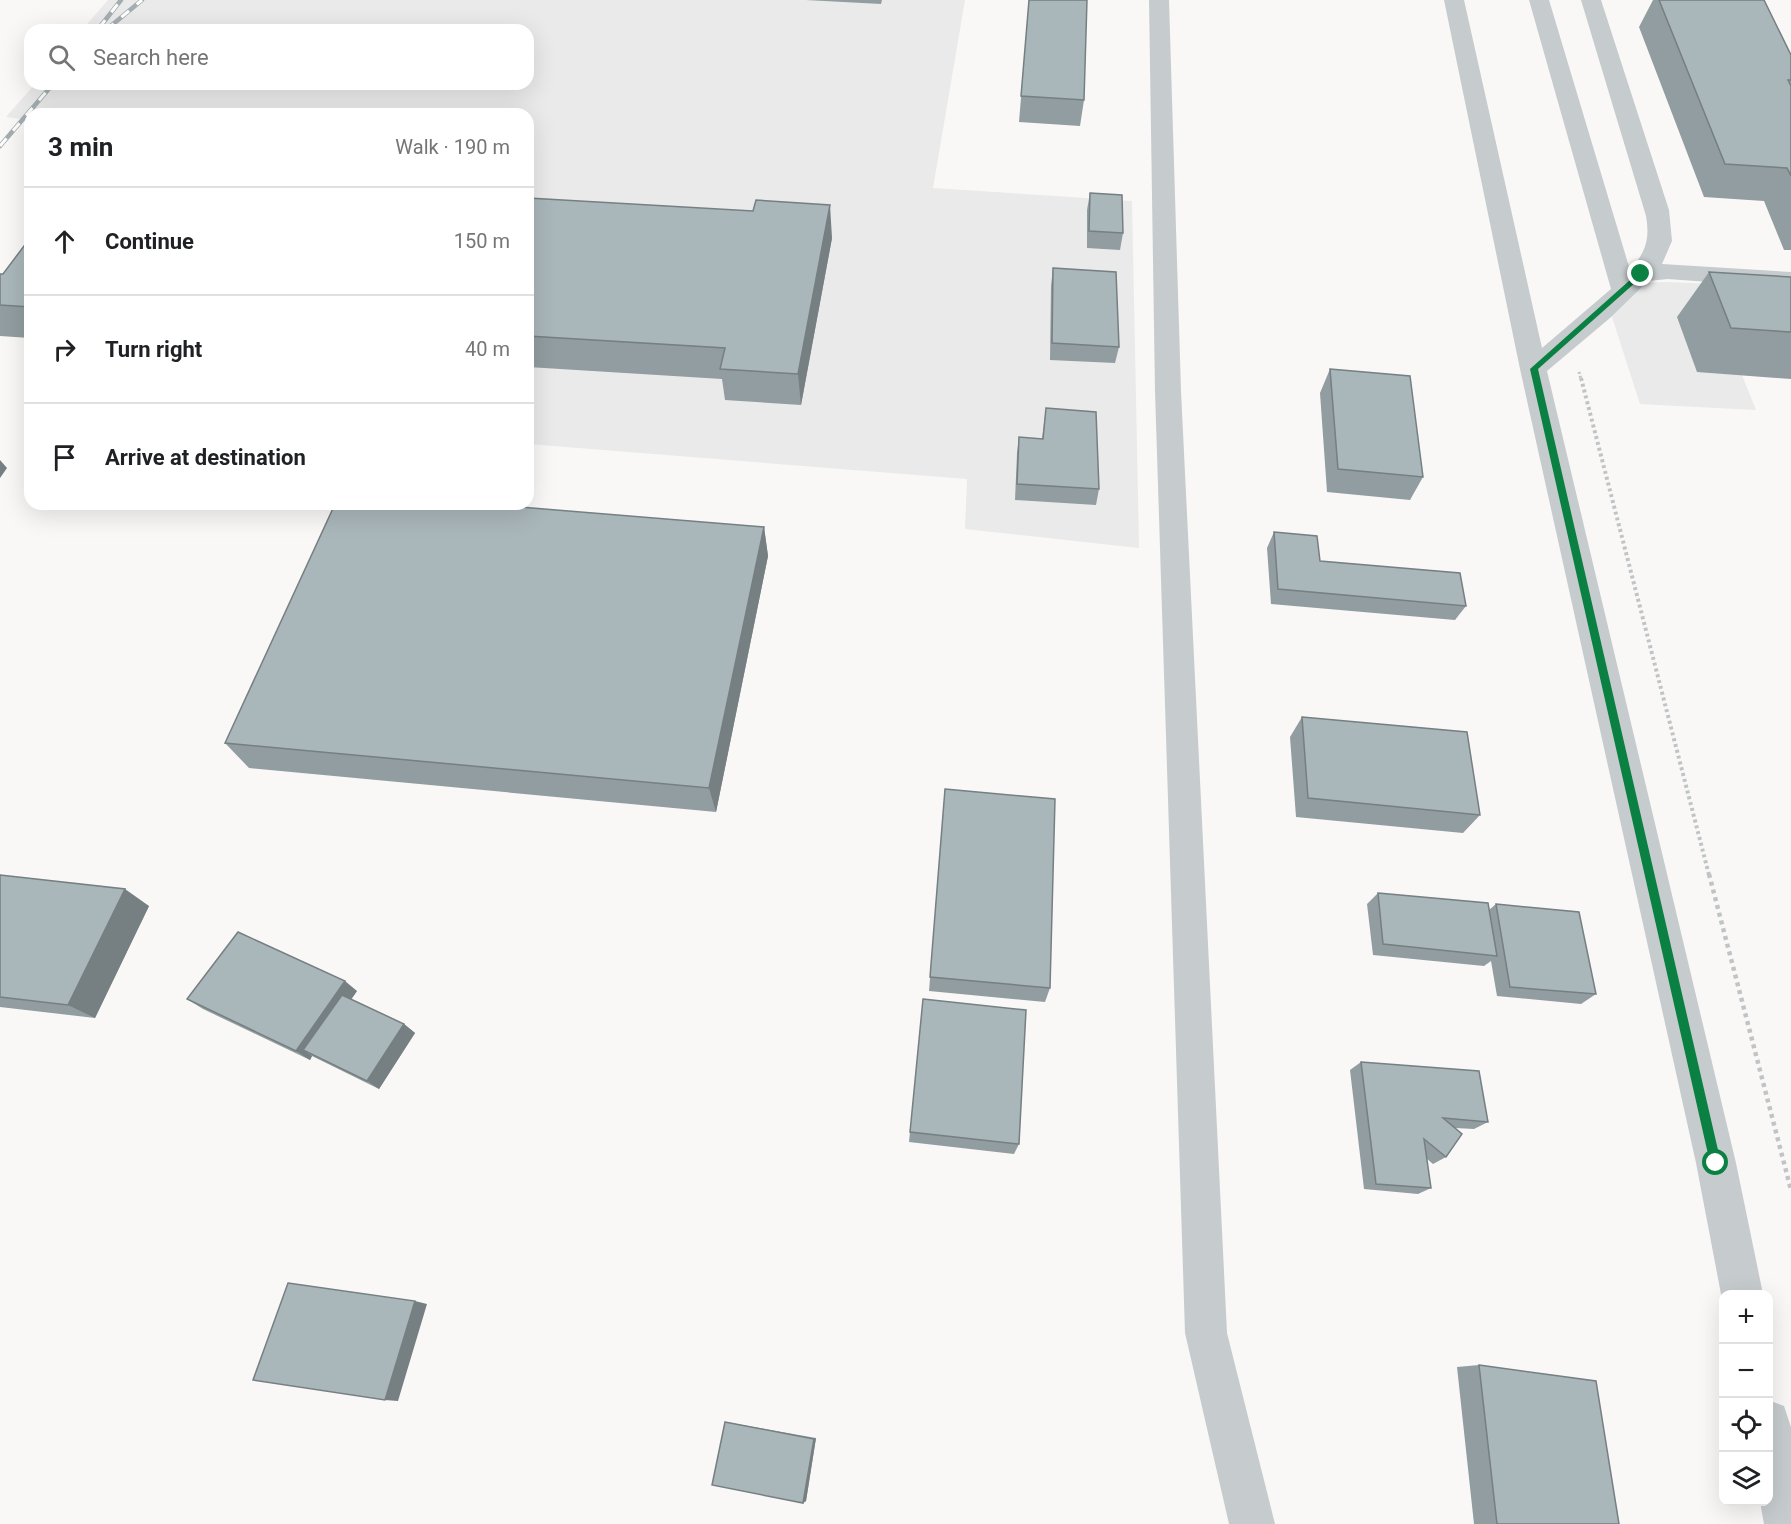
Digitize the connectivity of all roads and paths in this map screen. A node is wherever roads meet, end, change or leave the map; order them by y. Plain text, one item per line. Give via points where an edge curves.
1 (1158, 0) edge
2 (1454, 0) edge
3 (1539, 0) edge
4 (1591, 0) edge
5 (1791, 280) edge
6 (1633, 282) junction
7 (1569, 337) junction
8 (1533, 369) junction
9 (1791, 1190) edge
10 (1741, 1290) edge
11 (1773, 1449) edge
12 (1252, 1524) edge
13 (1787, 1524) edge

1 - 12 street via 1168,391 1206,1333
2 - 8 street
3 - 6 street
4 - 6 street via 1662,235 1657,254
5 - 6 street via 1668,271
6 - 7 street
7 - 8 street
7 - 9 path
8 - 10 street via 1716,1163
11 - 13 street

